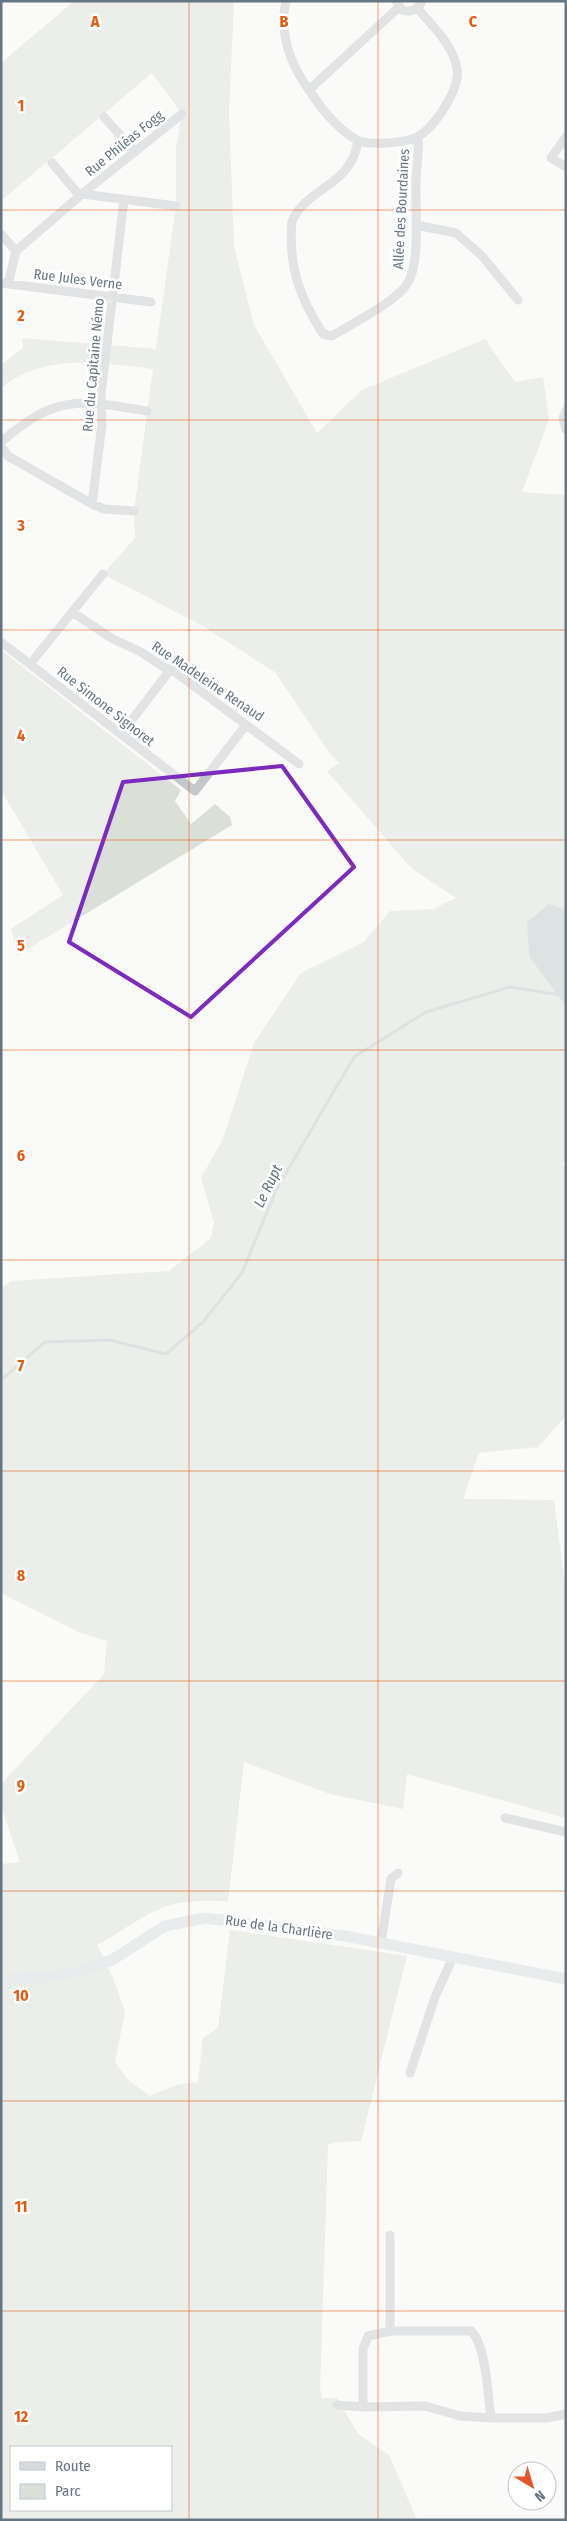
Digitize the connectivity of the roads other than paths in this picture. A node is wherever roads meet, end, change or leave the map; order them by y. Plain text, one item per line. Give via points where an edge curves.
1 (286, 1) edge
2 (397, 4) edge
3 (420, 5) edge
4 (308, 90) junction
5 (182, 114) dead end
6 (104, 117) dead end
7 (418, 137) junction
8 (566, 137) edge
9 (358, 141) junction
10 (135, 152) junction
11 (52, 163) dead end
12 (566, 167) edge
13 (81, 195) junction
14 (124, 199) junction
15 (176, 206) dead end
16 (416, 225) junction
17 (1, 234) edge
18 (16, 251) junction
19 (4, 283) edge
20 (112, 297) junction
21 (518, 300) dead end
22 (151, 302) dead end
23 (100, 403) junction
24 (566, 410) edge
25 (147, 411) dead end
26 (566, 430) edge
27 (1, 444) edge
28 (92, 504) junction
29 (134, 511) dead end
30 (103, 574) dead end
31 (72, 612) junction
32 (1, 642) edge
33 (30, 664) junction
34 (172, 669) junction
35 (246, 725) junction
36 (120, 734) junction
37 (299, 764) dead end
38 (505, 1818) dead end
39 (566, 1832) edge
40 (398, 1873) dead end
41 (381, 1942) junction
42 (453, 1957) junction
43 (566, 1979) edge
44 (1, 1980) edge
45 (410, 2073) dead end
46 (390, 2235) dead end
47 (390, 2332) junction
48 (337, 2405) dead end
49 (363, 2407) junction
50 (566, 2414) edge
51 (491, 2418) junction

1 - 4 street via 285,31 289,56
2 - 3 street via 410,11
2 - 4 street
3 - 7 street via 441,35 458,69 455,90 447,105
4 - 9 street via 318,104
5 - 10 street, Rue Philéas Fogg
6 - 10 street
7 - 9 street via 380,143
7 - 16 street, Allée des Bourdaines
8 - 12 street via 551,158
9 - 16 street, Allée des Bourdaines via 356,156 347,169 306,203 292,220 297,282 304,303 323,334 332,336 407,285 414,264
10 - 13 street, Rue Philéas Fogg
11 - 13 street
13 - 14 street, Rue Philéas Fogg
13 - 18 street, Rue Philéas Fogg
14 - 15 street, Rue Philéas Fogg
14 - 20 street, Rue du Capitaine Némo
16 - 21 street via 456,233 482,256
17 - 18 street
18 - 19 street
19 - 20 street, Rue Jules Verne
20 - 22 street, Rue Jules Verne
20 - 23 street, Rue du Capitaine Némo
23 - 25 street
23 - 27 street via 81,402 53,408 27,421
23 - 28 street, Rue du Capitaine Némo via 102,424
24 - 26 street via 563,418
27 - 28 street via 8,456
28 - 29 street via 104,509
30 - 31 street
31 - 33 street
31 - 34 street, Rue Madeleine Renaud via 113,639
32 - 33 street, Rue Simone Signoret
33 - 36 street, Rue Simone Signoret
34 - 35 street, Rue Madeleine Renaud
34 - 36 street
35 - 36 street, Rue Simone Signoret via 195,791
35 - 37 street, Rue Madeleine Renaud
38 - 39 street
40 - 41 street via 391,1879
41 - 42 street, Rue de la Charlière
41 - 44 street, Rue de la Charlière via 228,1920 192,1920 165,1926 112,1960 84,1970
42 - 43 street, Rue de la Charlière
42 - 45 street via 435,1997
46 - 47 street
47 - 49 street via 368,2336 364,2341
47 - 51 street via 471,2331 478,2337
48 - 49 street
49 - 51 street via 425,2406 460,2416
50 - 51 street via 547,2418

